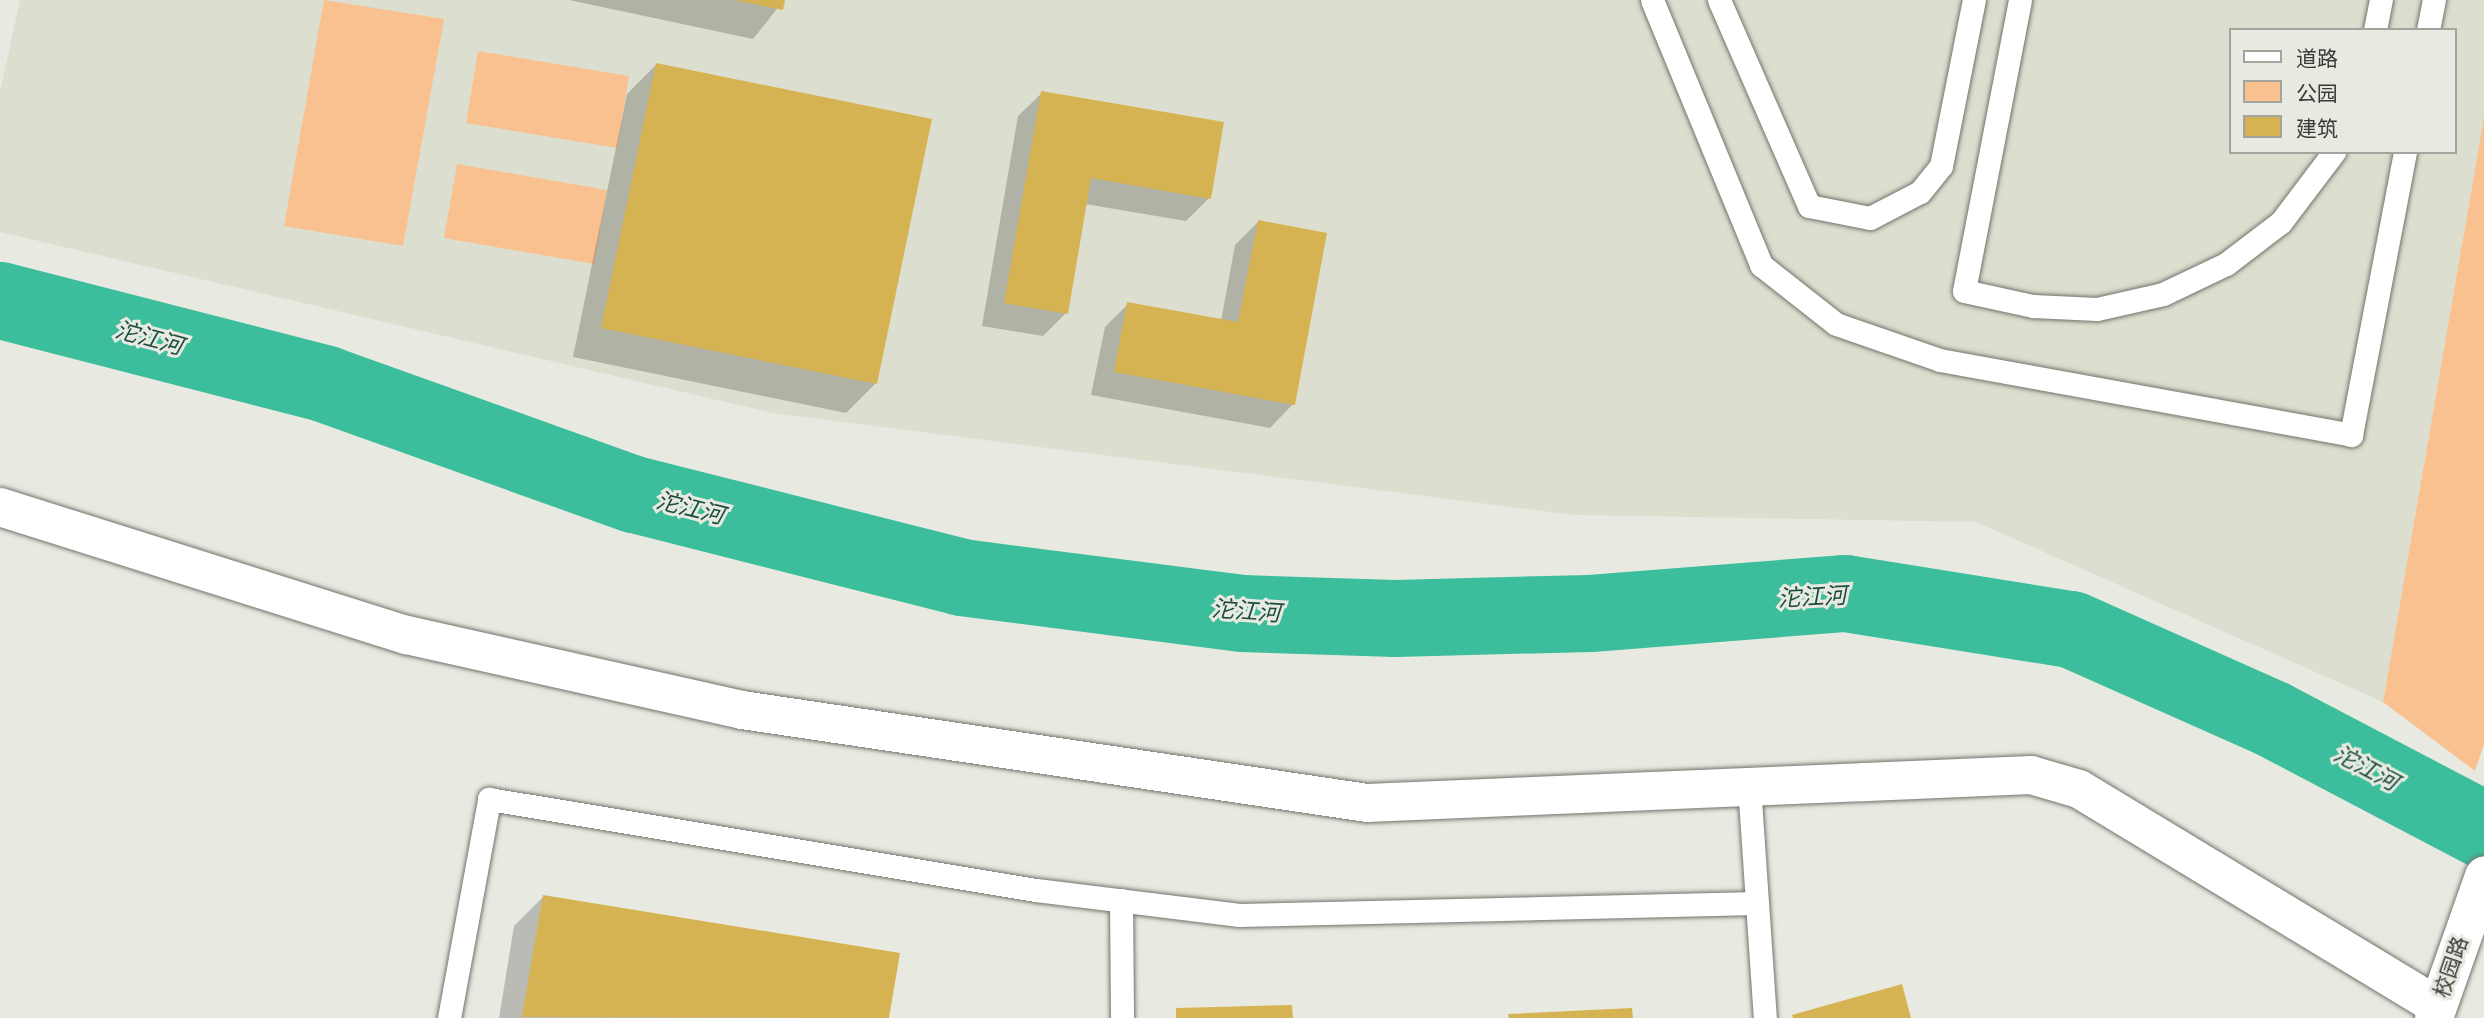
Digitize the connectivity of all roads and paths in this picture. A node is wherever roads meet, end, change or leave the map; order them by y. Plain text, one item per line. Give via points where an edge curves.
1 (1652, 0) edge
2 (1719, 0) edge
3 (1974, 0) edge
4 (2020, 0) edge
5 (2381, 0) edge
6 (2434, 0) edge
7 (2375, 28) edge
8 (2428, 28) edge
9 (2332, 154) edge
10 (2405, 154) edge
11 (0, 508) edge
12 (1749, 785) junction
13 (2477, 893) edge
14 (1121, 900) junction
15 (1757, 902) junction
16 (2436, 1012) edge
17 (449, 1018) edge
18 (1122, 1018) edge
19 (1765, 1018) edge

1 - 10 lane via 1761,265 1836,324 1966,366 2351,435
2 - 3 lane via 1809,206 1870,218 1920,192 1941,166
4 - 9 lane via 1964,291 2033,306 2097,309 2163,294 2226,264 2281,222
5 - 7 lane
6 - 8 lane
11 - 12 street via 407,635 742,710 1367,803
12 - 15 lane
12 - 16 street via 2031,775 2079,789
13 - 16 street, 校园路
14 - 15 lane via 1239,915
14 - 17 lane via 489,800
14 - 18 lane
15 - 19 lane

